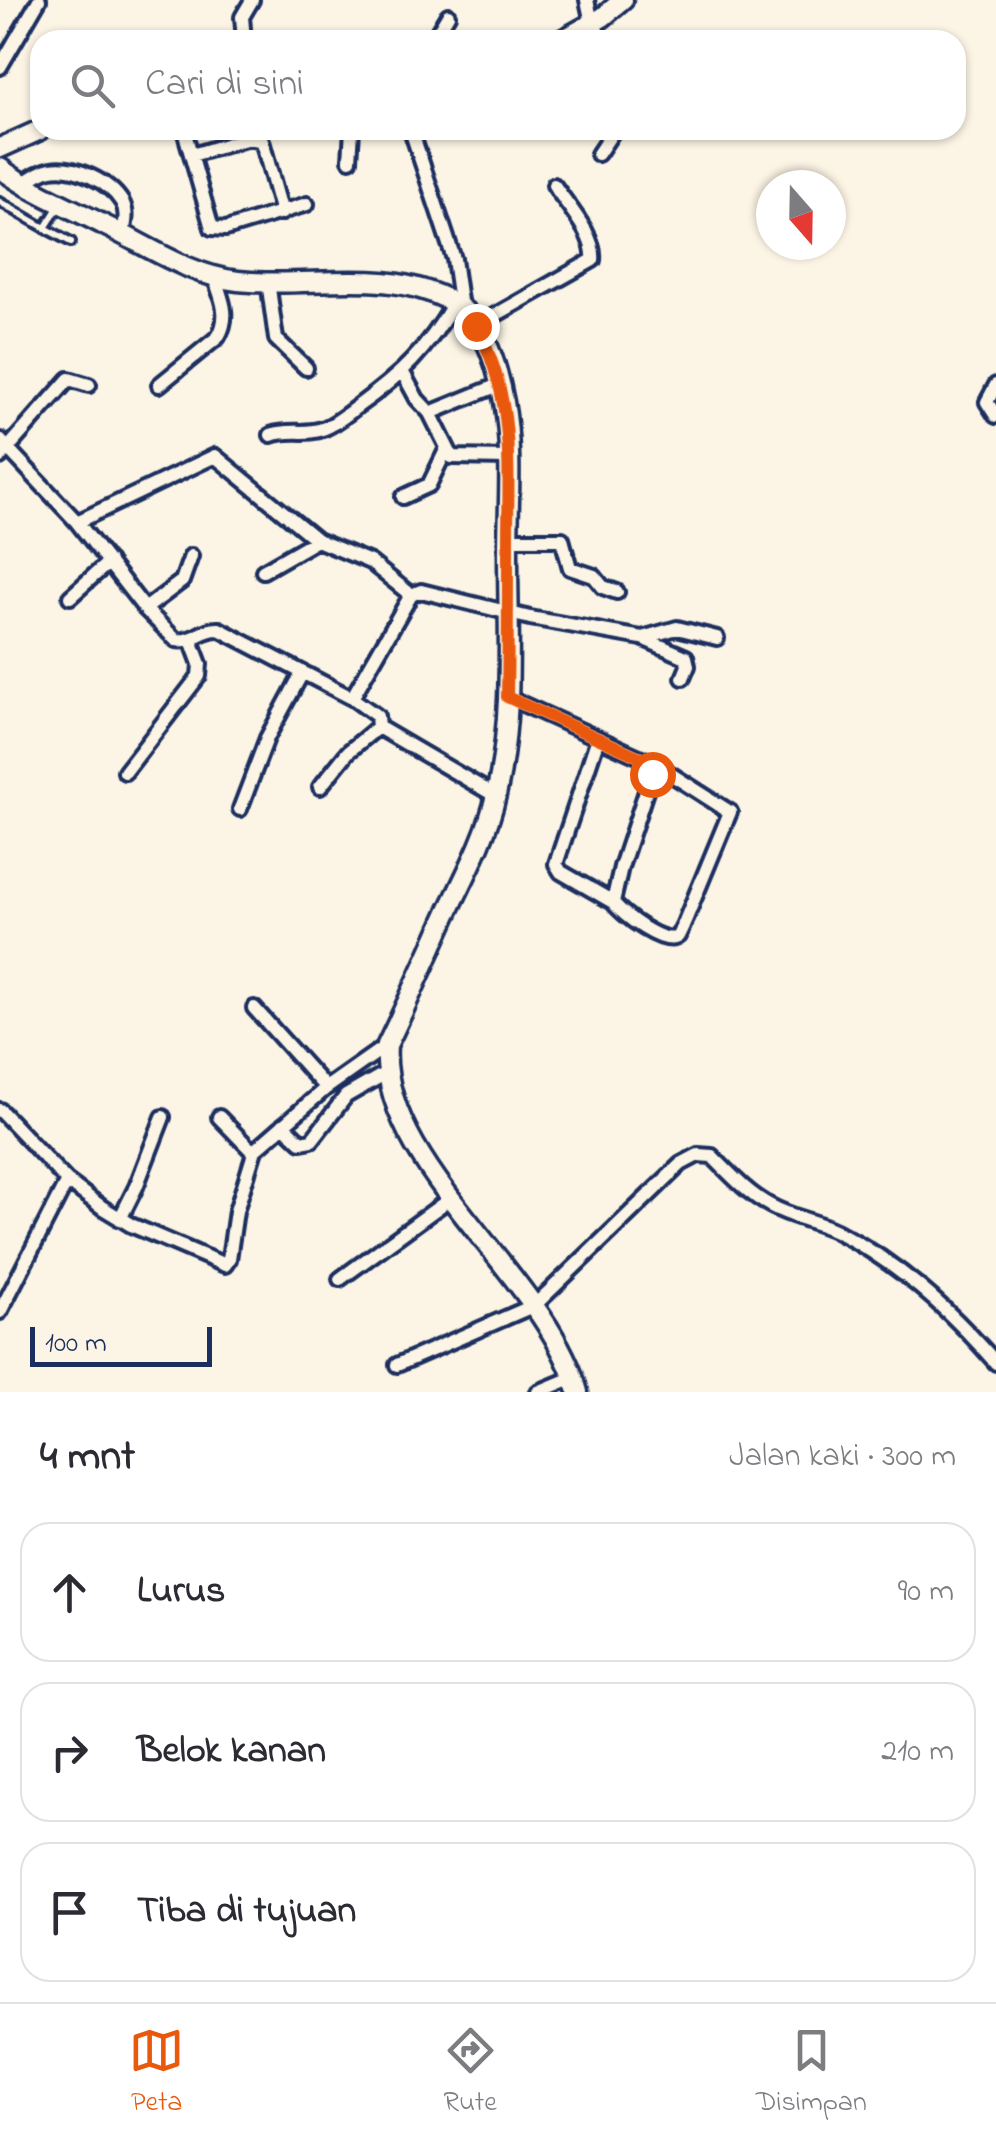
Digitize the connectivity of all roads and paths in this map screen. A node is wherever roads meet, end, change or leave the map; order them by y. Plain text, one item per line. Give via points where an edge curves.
1 (39, 0) edge
2 (252, 0) edge
3 (587, 0) edge
4 (623, 0) edge
5 (448, 15) dead end
6 (592, 24) junction
7 (243, 30) edge
8 (439, 30) edge
9 (581, 30) edge
10 (596, 30) edge
11 (0, 67) edge
12 (30, 134) edge
13 (187, 140) edge
14 (242, 140) edge
15 (258, 140) edge
16 (351, 140) edge
17 (414, 140) edge
18 (607, 140) edge
19 (0, 148) edge
20 (192, 154) junction
21 (598, 154) dead end
22 (350, 160) dead end
23 (0, 168) edge
24 (13, 182) edge
25 (554, 185) dead end
26 (0, 202) edge
27 (60, 204) junction
28 (307, 204) dead end
29 (282, 213) junction
30 (45, 228) junction
31 (123, 234) junction
32 (70, 242) dead end
33 (214, 276) junction
34 (268, 281) junction
35 (458, 305) junction
36 (476, 326) junction
37 (306, 368) dead end
38 (403, 373) junction
39 (89, 384) dead end
40 (501, 384) junction
41 (160, 385) dead end
42 (996, 385) edge
43 (430, 413) junction
44 (996, 416) edge
45 (271, 435) dead end
46 (3, 447) edge
47 (446, 450) junction
48 (508, 458) junction
49 (403, 498) dead end
50 (77, 522) junction
51 (508, 539) junction
52 (318, 540) junction
53 (191, 556) dead end
54 (109, 562) junction
55 (263, 571) dead end
56 (617, 592) dead end
57 (411, 595) junction
58 (70, 597) dead end
59 (145, 609) junction
60 (508, 611) junction
61 (642, 638) junction
62 (718, 638) dead end
63 (191, 640) junction
64 (302, 673) junction
65 (683, 678) dead end
66 (507, 697) junction
67 (352, 698) junction
68 (378, 727) junction
69 (598, 738) junction
70 (655, 764) junction
71 (125, 772) dead end
72 (320, 786) dead end
73 (496, 796) junction
74 (240, 809) dead end
75 (613, 902) junction
76 (254, 1008) dead end
77 (387, 1045) junction
78 (386, 1073) junction
79 (326, 1088) junction
80 (0, 1110) edge
81 (163, 1117) dead end
82 (219, 1117) dead end
83 (282, 1125) junction
84 (254, 1152) junction
85 (67, 1181) junction
86 (451, 1198) junction
87 (120, 1219) junction
88 (340, 1279) dead end
89 (535, 1305) junction
90 (0, 1312) edge
91 (996, 1364) edge
92 (398, 1365) dead end
93 (576, 1384) edge
94 (538, 1392) edge

1 - 11 street
2 - 7 street
3 - 6 street
4 - 6 main road
5 - 8 street
6 - 9 main road
6 - 10 street
12 - 19 main road
13 - 20 street
14 - 20 street
15 - 29 street
16 - 22 street
17 - 35 street via 454,259
18 - 21 street
20 - 29 street via 212,228
23 - 24 main road
24 - 27 main road
24 - 31 street via 51,169 94,178 122,202
25 - 36 street via 584,230 593,260
26 - 30 lane
27 - 30 lane
27 - 31 main road
28 - 29 street
30 - 32 lane
31 - 33 main road
33 - 34 main road
33 - 41 street via 225,310 222,332
34 - 35 main road via 387,282 428,290
34 - 37 street via 276,339
35 - 36 main road
35 - 38 street
36 - 40 main road
38 - 43 street
38 - 45 street via 324,428
39 - 46 street via 69,379
40 - 43 street
40 - 48 main road
42 - 44 street via 987,402
43 - 47 street
46 - 50 street
47 - 48 street via 457,458
47 - 49 street via 429,484
48 - 51 main road
50 - 52 street via 216,456
50 - 54 street
51 - 56 street via 562,539 570,568
51 - 60 main road
52 - 55 street
52 - 57 street via 370,562
53 - 59 street via 182,581
54 - 58 street
54 - 59 street
57 - 60 street via 421,590
57 - 67 street
59 - 63 street via 167,634
60 - 61 street
60 - 66 main road
61 - 62 street via 677,628
61 - 65 street via 686,658
63 - 64 street via 218,629
63 - 71 street via 200,676
64 - 67 street
64 - 74 street
66 - 69 street
66 - 73 main road
67 - 68 street via 376,716
68 - 72 street
68 - 73 street
69 - 70 street
69 - 75 street via 556,864
70 - 75 street
70 - 75 street via 727,807 730,818 676,938 665,940
73 - 77 main road
76 - 79 street
77 - 78 main road
77 - 79 street
78 - 83 street via 346,1096 312,1140 301,1142
78 - 86 main road via 400,1114
79 - 83 street
80 - 85 street
81 - 87 street
82 - 84 street
83 - 84 street
84 - 87 street via 225,1265
85 - 87 street
85 - 90 street
86 - 88 street
86 - 89 main road
89 - 91 street via 681,1164 705,1154 767,1205 833,1230 877,1257 937,1303
89 - 92 street
89 - 93 main road
93 - 94 street

